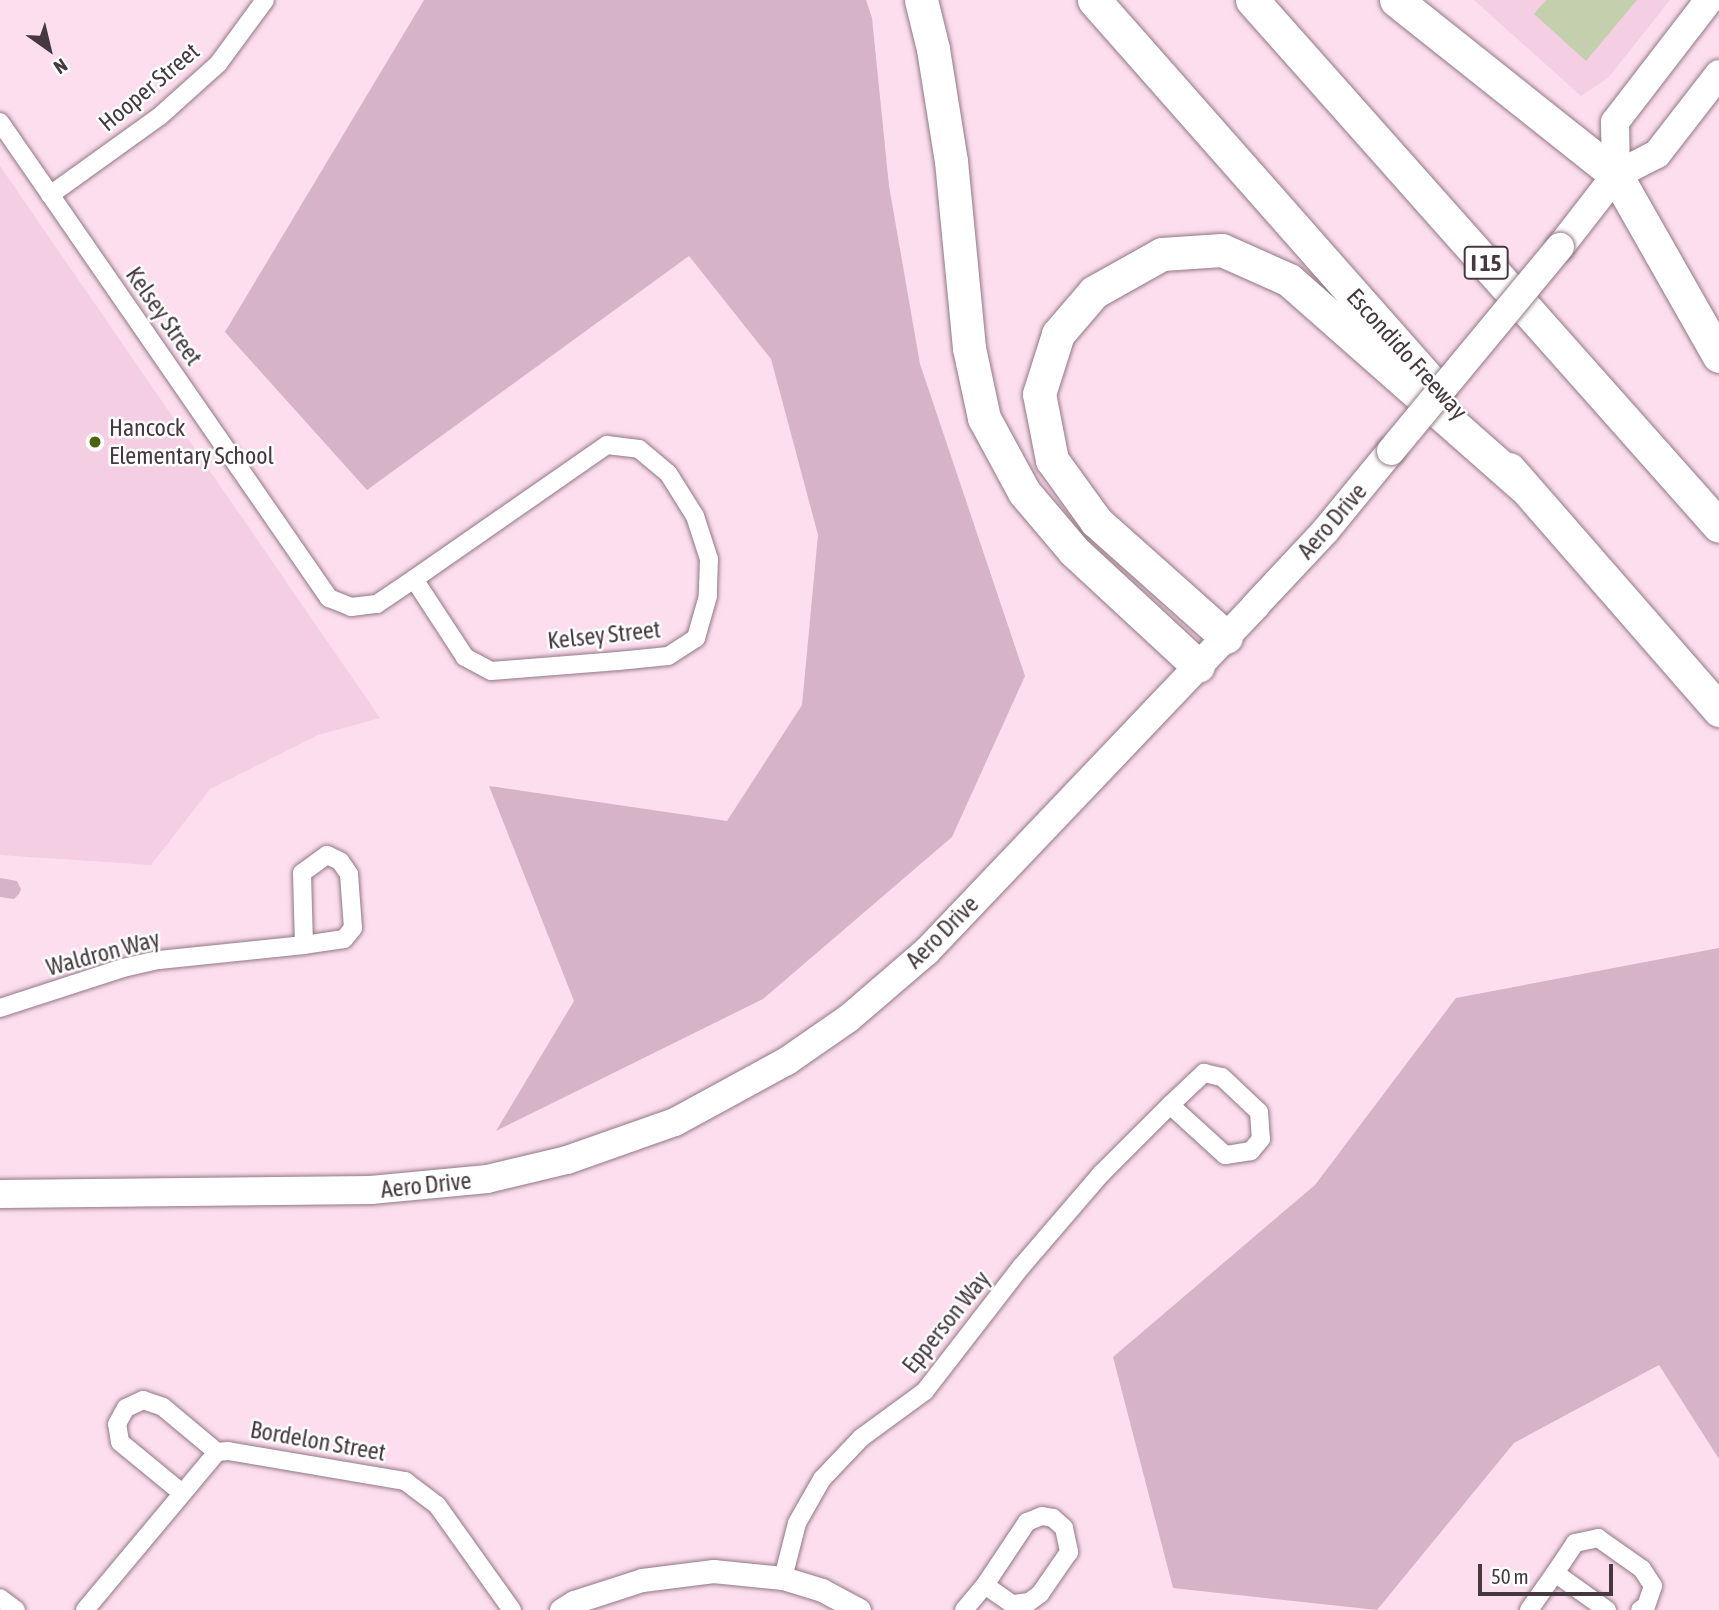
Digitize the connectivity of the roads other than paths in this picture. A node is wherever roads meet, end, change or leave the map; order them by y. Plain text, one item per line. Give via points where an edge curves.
1 (265, 0) edge
2 (921, 0) edge
3 (1094, 0) edge
4 (1252, 0) edge
5 (1396, 0) edge
6 (1709, 0) edge
7 (1719, 74) edge
8 (0, 122) edge
9 (1616, 176) junction
10 (50, 195) junction
11 (1719, 356) edge
12 (1524, 486) junction
13 (1719, 526) edge
14 (414, 579) junction
15 (1226, 637) junction
16 (1198, 666) junction
17 (1719, 710) edge
18 (304, 945) junction
19 (0, 1008) edge
20 (1170, 1105) junction
21 (0, 1194) edge
22 (217, 1452) junction
23 (182, 1493) junction
24 (1555, 1573) junction
25 (783, 1578) junction
26 (985, 1584) junction
27 (0, 1598) edge
28 (16, 1610) edge
29 (85, 1610) edge
30 (512, 1610) edge
31 (561, 1610) edge
32 (859, 1610) edge
33 (964, 1610) edge
34 (1529, 1610) edge
35 (1607, 1610) edge
36 (1640, 1610) edge

1 - 10 street, Hooper Street via 218,64 160,116
2 - 16 highway via 951,161 969,348 984,418 1024,492 1074,551
3 - 12 highway, Escondido Freeway
4 - 13 highway, I 15
5 - 9 highway
6 - 9 main road via 1615,122
7 - 9 main road, Aero Drive via 1657,154
8 - 10 street, Kelsey Street
9 - 11 highway
9 - 15 main road, Aero Drive, bridge via 1326,530
10 - 14 street, Kelsey Street via 329,598 351,607 377,604
12 - 15 highway via 1289,280 1222,250 1162,254 1094,292 1058,334 1039,394 1052,460 1096,521
12 - 17 highway, Escondido Freeway
14 - 14 street, Kelsey Street via 607,445 639,449 668,473 695,516 709,559 708,596 696,638 668,656 491,671 465,657
15 - 16 main road, Aero Drive
16 - 21 main road, Aero Drive via 926,951 849,1017 787,1061 675,1122 567,1160 474,1180 370,1190
18 - 18 street, Waldron Way via 344,939 353,929 349,874 340,861 327,855 302,873
18 - 19 street, Waldron Way via 159,960
20 - 20 street, Epperson Way via 1225,1155 1251,1151 1261,1139 1259,1112 1222,1077 1204,1073
20 - 25 street, Epperson Way via 1101,1174 1021,1267 925,1391 861,1438 822,1479 797,1523
22 - 23 street, Bordelon Street
22 - 23 street via 163,1407 143,1400 125,1408 117,1424 120,1442
22 - 30 street, Bordelon Street via 405,1481 437,1505
23 - 29 street, Bordelon Street
24 - 34 street
24 - 35 street
24 - 36 street via 1575,1543 1598,1538 1642,1569 1653,1587
25 - 31 street via 713,1571 665,1576 574,1602
25 - 32 street via 822,1590
26 - 26 street via 1012,1604 1029,1602 1040,1594 1069,1552 1065,1528 1042,1516 1027,1522
26 - 33 street
27 - 28 street

